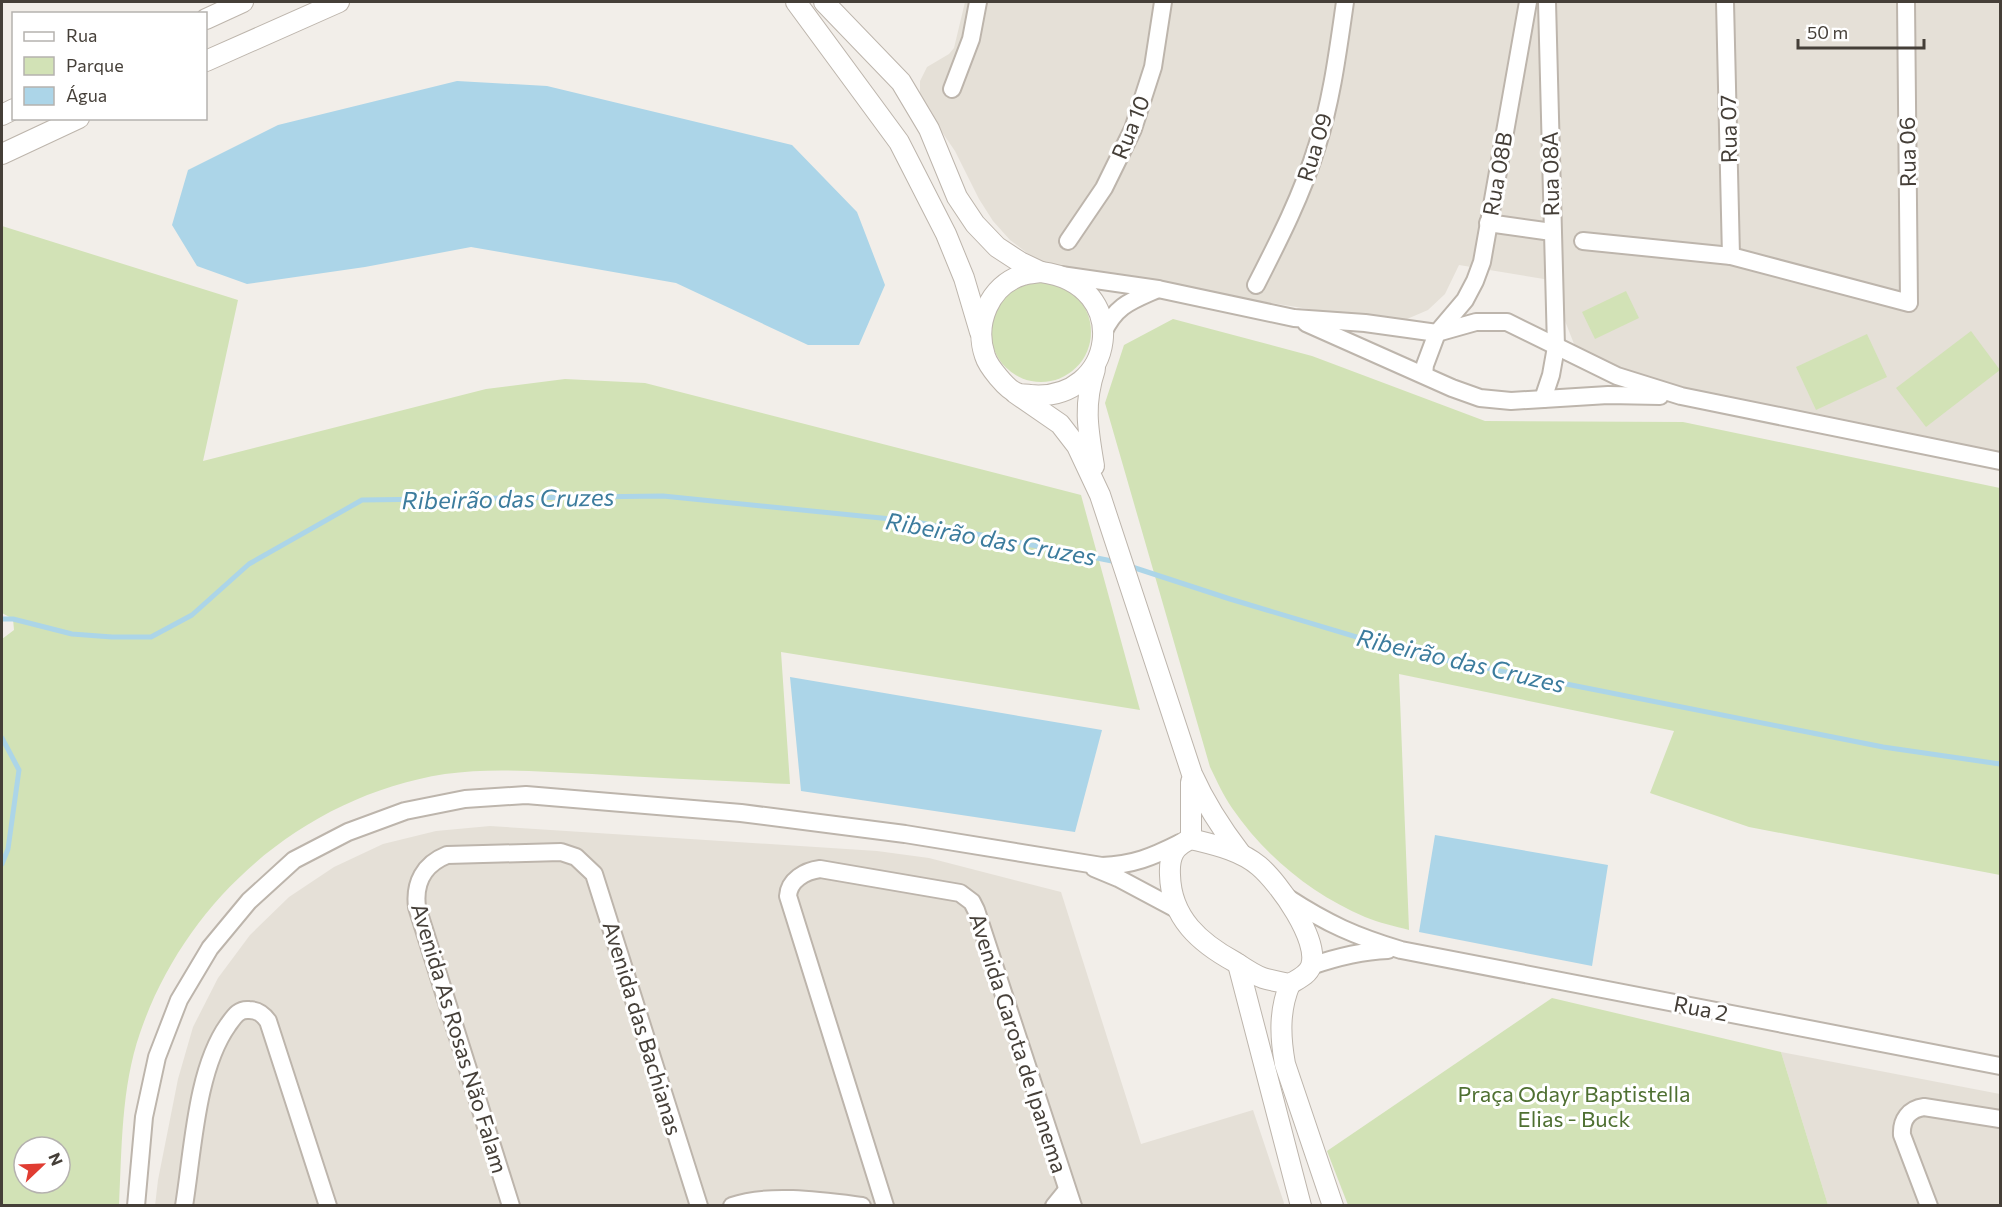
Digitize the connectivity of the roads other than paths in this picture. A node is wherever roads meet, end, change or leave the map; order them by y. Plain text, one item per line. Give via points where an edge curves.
1 (243, 2) edge
2 (339, 2) edge
3 (796, 2) edge
4 (824, 2) edge
5 (978, 2) edge
6 (1162, 2) edge
7 (1345, 2) edge
8 (1528, 2) edge
9 (1547, 2) edge
10 (1725, 2) edge
11 (1906, 2) edge
12 (207, 19) edge
13 (207, 61) edge
14 (952, 89) dead end
15 (75, 120) edge
16 (2, 153) edge
17 (1488, 223) junction
18 (1551, 232) junction
19 (1068, 241) dead end
20 (1583, 241) dead end
21 (1731, 256) junction
22 (1049, 273) junction
23 (1256, 285) dead end
24 (1158, 289) junction
25 (1294, 318) junction
26 (1103, 333) junction
27 (1437, 333) junction
28 (980, 334) junction
29 (1556, 347) junction
30 (1099, 357) junction
31 (1424, 374) junction
32 (1015, 393) junction
33 (1682, 396) junction
34 (1543, 399) junction
35 (2001, 461) edge
36 (1100, 495) junction
37 (1192, 774) junction
38 (1186, 841) junction
39 (1241, 854) junction
40 (576, 857) joint
41 (1074, 860) junction
42 (1287, 898) junction
43 (1178, 910) junction
44 (1401, 950) junction
45 (1238, 964) junction
46 (1311, 966) junction
47 (1290, 984) junction
48 (2001, 1066) edge
49 (2001, 1119) edge
50 (1070, 1198) edge
51 (136, 1206) edge
52 (184, 1206) edge
53 (328, 1206) edge
54 (511, 1206) edge
55 (699, 1206) edge
56 (732, 1206) edge
57 (862, 1206) edge
58 (885, 1206) edge
59 (1054, 1206) edge
60 (1301, 1206) edge
61 (1333, 1206) edge
62 (1929, 1206) edge

1 - 12 street
2 - 13 street
3 - 28 street via 900,142 946,234
4 - 22 street via 901,82 929,129 957,197 975,224 997,247 1020,262
5 - 14 street via 971,39
6 - 19 street, Rua 10 via 1153,67 1133,129 1104,188
7 - 23 street, Rua 09 via 1335,72 1317,146 1291,217
8 - 17 street, Rua 08B
9 - 18 street, Rua 08A
10 - 21 street, Rua 07
11 - 21 street, Rua 06 via 1909,303
15 - 16 street
17 - 18 street
17 - 27 street, Rua 08B via 1475,281 1465,300
18 - 29 street, Rua 08A
20 - 21 street
22 - 24 street
22 - 26 street via 1072,280 1085,290 1095,302
22 - 28 street via 1022,275 1005,284 983,315
24 - 25 street
24 - 26 street via 1123,305
25 - 27 street
25 - 31 street
26 - 30 street
27 - 29 street via 1476,322 1508,322
27 - 31 street, Rua 08B
28 - 32 street via 987,362
29 - 33 street via 1617,376
29 - 34 street, Rua 08A
30 - 32 street via 1089,374 1057,394
30 - 36 street via 1086,411
31 - 34 street via 1480,398
32 - 36 street via 1060,424 1077,446
33 - 34 street
33 - 35 street
36 - 37 street
37 - 38 street
37 - 39 street via 1205,802
38 - 39 street
38 - 41 street via 1149,859 1123,865 1102,866
38 - 43 street via 1172,854 1170,868
39 - 42 street via 1260,866
40 - 54 street, Avenida As Rosas Não Falam via 553,851 447,855 424,872 416,892 417,907
40 - 55 street, Avenida das Bachianas via 589,867 597,881
41 - 43 street
41 - 51 street via 741,813 526,795 465,799 405,811 348,832 294,860 249,901 210,948 179,1000 157,1057 144,1117
42 - 44 street, Rua 2 via 1332,925
42 - 46 street via 1310,944
43 - 45 street via 1194,934
44 - 46 street, Rua 2 via 1353,954
44 - 48 street, Rua 2
45 - 47 street via 1262,978
45 - 60 street
46 - 47 street via 1304,976
47 - 61 street via 1281,1021 1285,1064
49 - 62 street via 1924,1107 1907,1116 1902,1135
50 - 58 street, Avenida Garota de Ipanema via 969,898 960,893 810,870 791,885 788,896
50 - 59 street, Avenida Garota de Ipanema
52 - 53 street via 207,1070 225,1030 238,1012 245,1010 257,1011 268,1021
56 - 57 street via 748,1200

